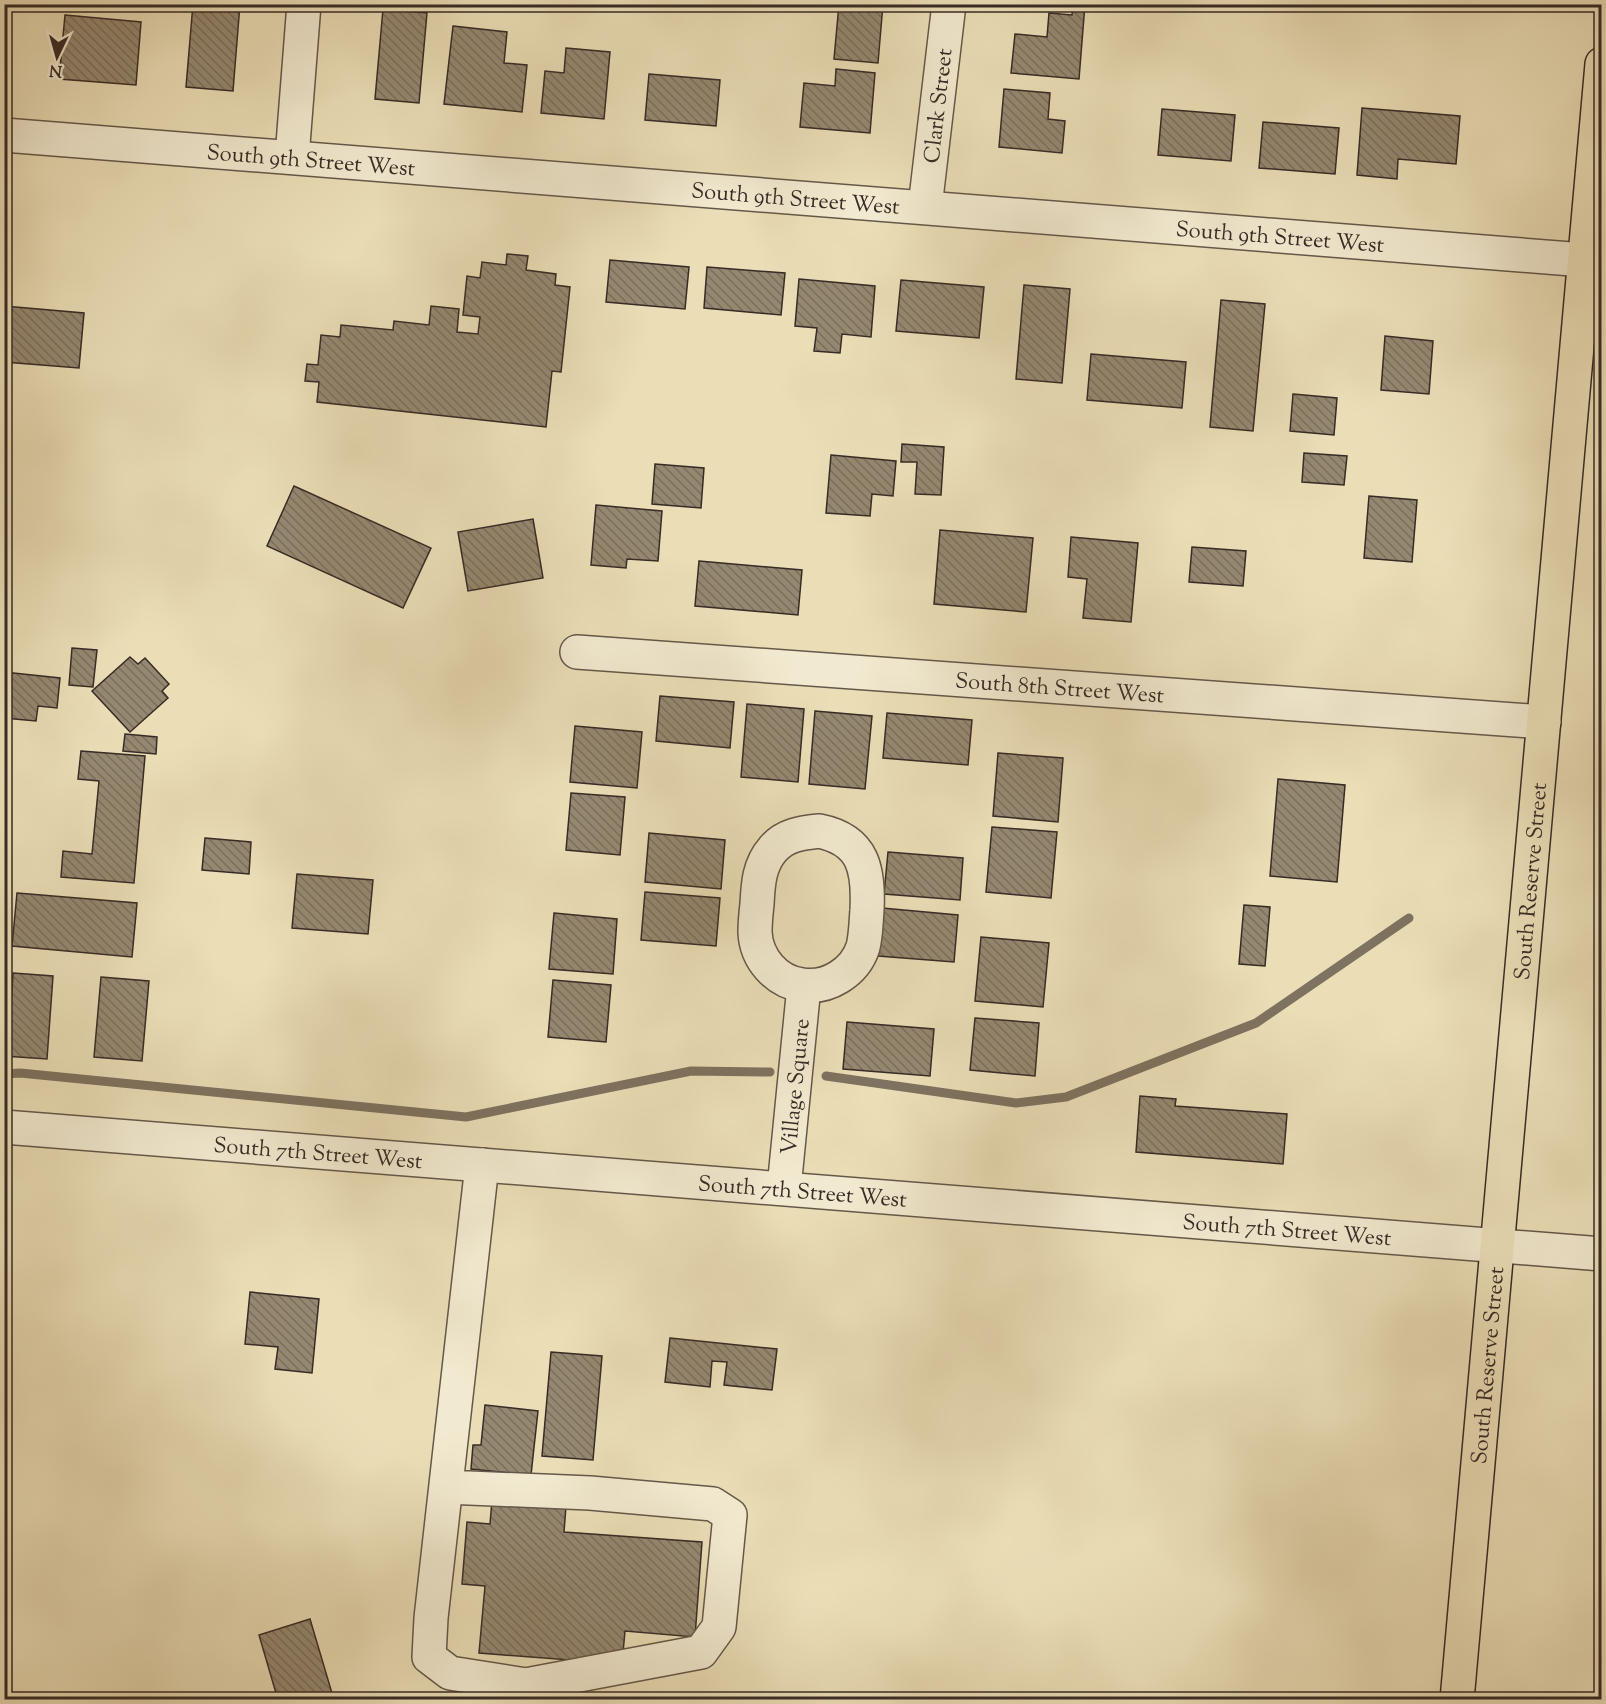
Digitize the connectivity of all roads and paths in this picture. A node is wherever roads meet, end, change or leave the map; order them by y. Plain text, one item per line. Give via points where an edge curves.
1 (304, 4) edge
2 (949, 4) edge
3 (1602, 64) edge
4 (4, 135) edge
5 (292, 157) junction
6 (925, 207) junction
7 (1584, 260) junction
8 (577, 652) dead end
9 (1544, 722) junction
10 (804, 986) junction
11 (4, 1127) edge
12 (483, 1165) junction
13 (784, 1188) junction
14 (1497, 1245) junction
15 (1602, 1254) edge
16 (446, 1487) junction
17 (1456, 1700) edge

1 - 5 street
2 - 6 street, Clark Street
3 - 7 highway, South Reserve Street
4 - 5 street, South 9th Street West
5 - 6 street, South 9th Street West
6 - 7 street, South 9th Street West
7 - 9 highway, South Reserve Street
8 - 9 street, South 8th Street West
9 - 14 highway, South Reserve Street
10 - 10 street, Village Square via 829,983 843,975 855,963 865,936 868,891 862,860 840,838 819,831 798,833 783,840 765,859 759,877 755,931 761,956 779,976
10 - 13 street, Village Square
11 - 12 street, South 7th Street West
12 - 13 street, South 7th Street West
12 - 16 street
13 - 14 street, South 7th Street West
14 - 15 street, South 7th Street West
14 - 17 highway, South Reserve Street
16 - 16 street via 429,1658 450,1673 526,1684 701,1652 719,1627 730,1515 713,1504 590,1493

